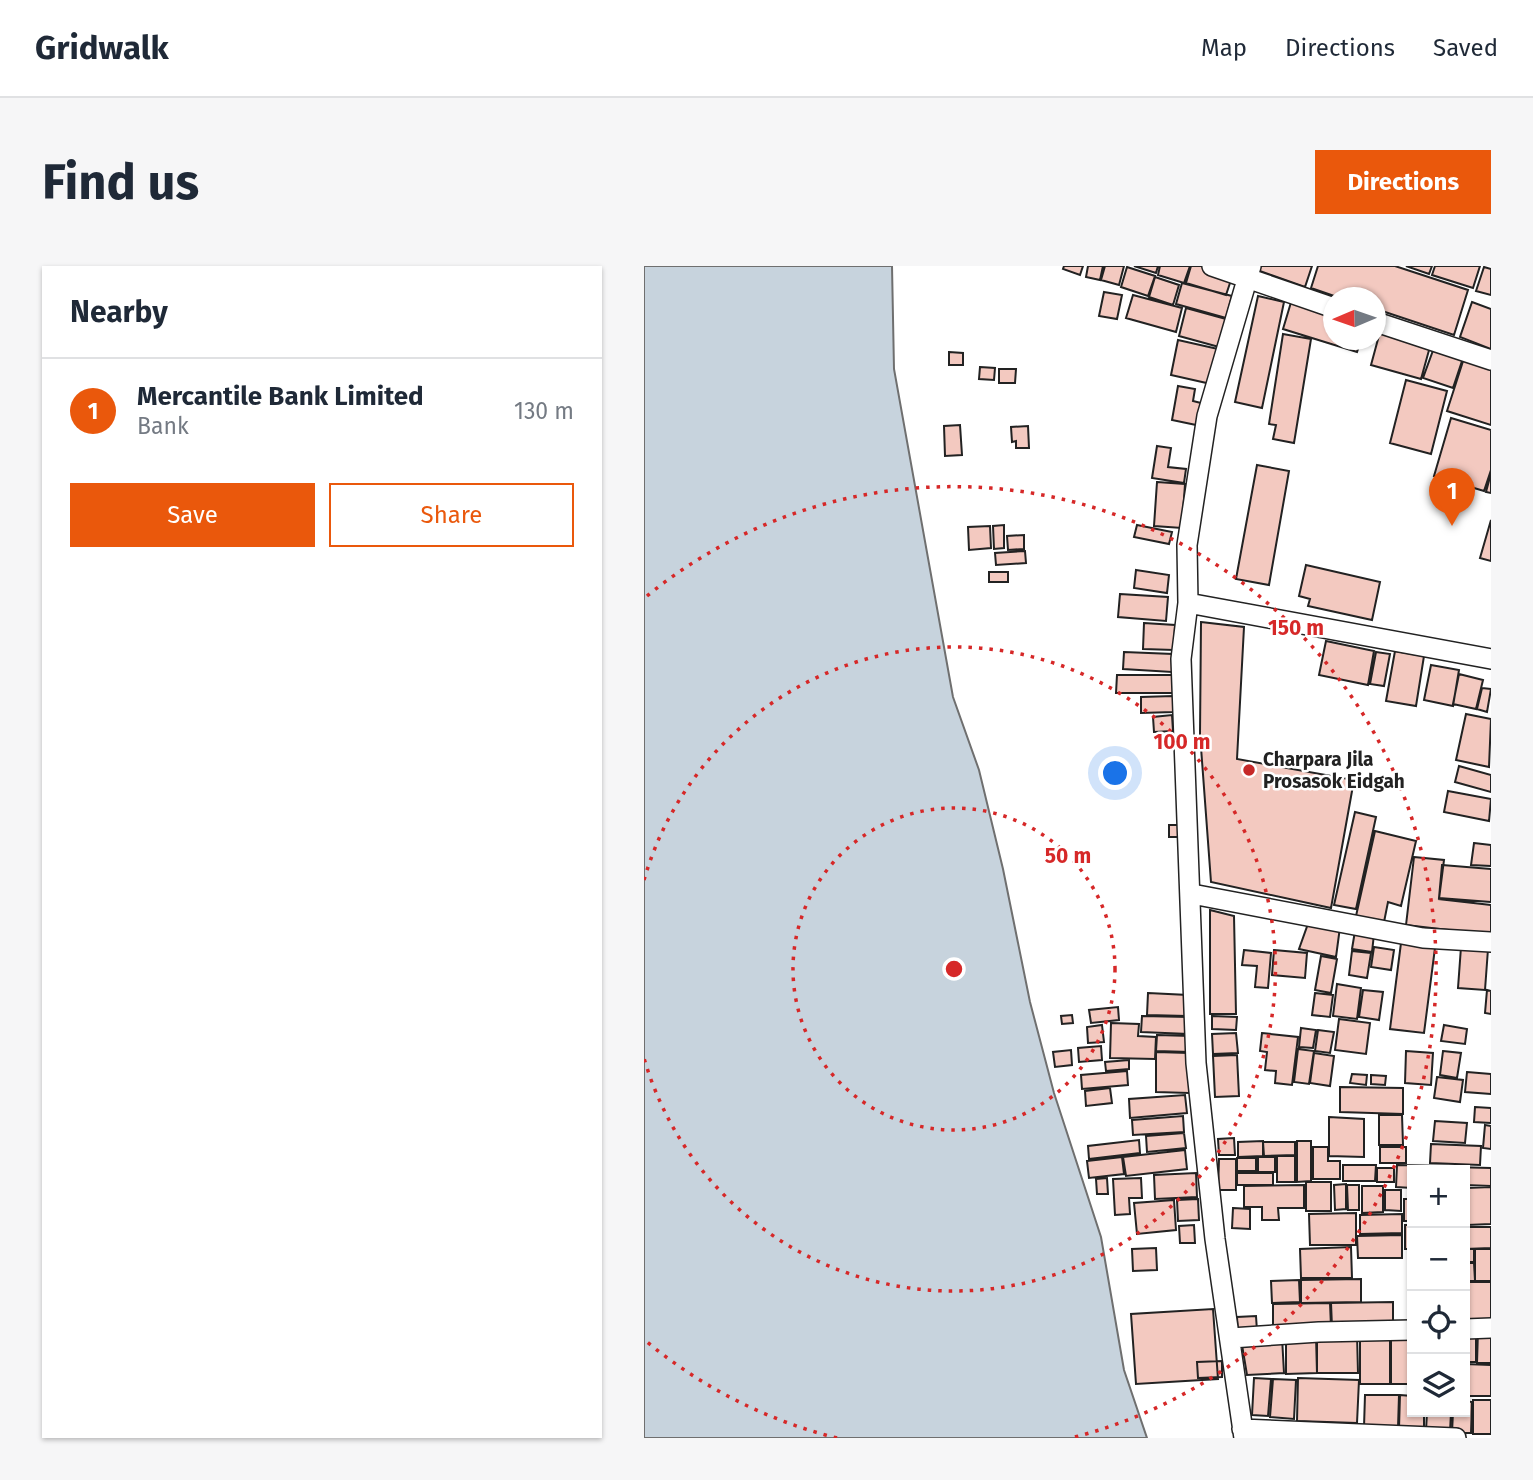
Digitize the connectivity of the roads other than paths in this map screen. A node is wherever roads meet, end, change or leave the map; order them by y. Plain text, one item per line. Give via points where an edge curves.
1 (1212, 266) edge
2 (1249, 271) edge
3 (1323, 303) edge
4 (1386, 325) edge
5 (1491, 360) edge
6 (1188, 603) junction
7 (1491, 659) edge
8 (1192, 894) junction
9 (1491, 942) edge
10 (1491, 1328) edge
11 (1470, 1329) edge
12 (1407, 1330) edge
13 (1231, 1338) junction
14 (1243, 1433) edge
15 (1456, 1438) edge

1 - 2 street
2 - 3 street
2 - 6 street via 1207,416 1187,545
4 - 5 street
6 - 7 street
6 - 8 street via 1181,659
8 - 9 street via 1423,938
8 - 13 street via 1196,1063
10 - 11 street
12 - 13 street
13 - 14 street
14 - 15 street

